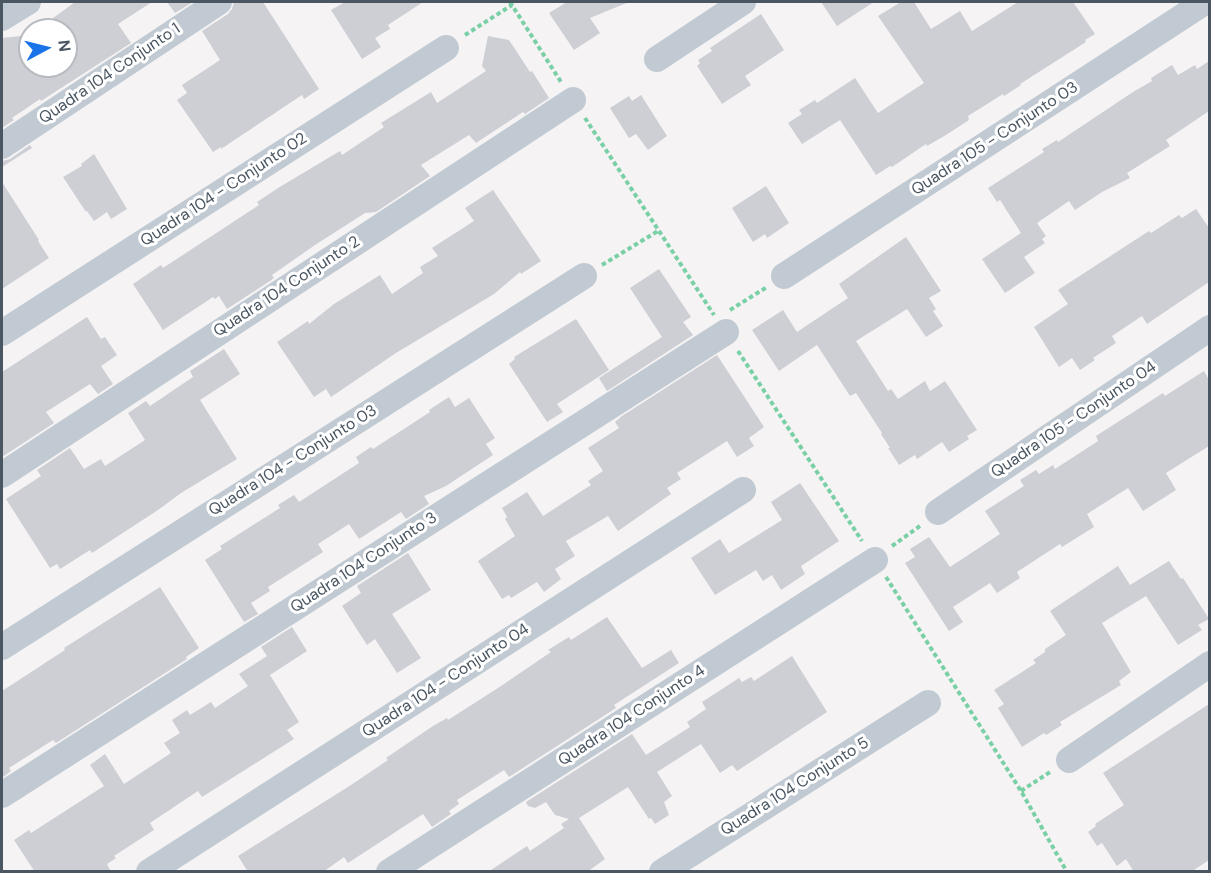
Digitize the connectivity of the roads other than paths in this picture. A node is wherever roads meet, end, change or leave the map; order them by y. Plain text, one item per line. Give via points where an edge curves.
1 (28, 2) edge
2 (219, 2) edge
3 (743, 2) edge
4 (1205, 2) edge
5 (2, 18) edge
6 (446, 48) road end
7 (657, 59) dead end
8 (573, 100) road end
9 (2, 146) edge
10 (584, 276) road end
11 (784, 276) road end
12 (721, 325) road end
13 (1209, 328) edge
14 (2, 333) edge
15 (2, 475) edge
16 (743, 490) dead end
17 (938, 512) road end
18 (875, 560) road end
19 (2, 647) edge
20 (1209, 664) edge
21 (927, 703) dead end
22 (1069, 760) road end
23 (2, 795) edge
24 (149, 872) edge
25 (389, 872) edge
26 (662, 872) edge

1 - 5 street
2 - 9 street, Quadra 104 Conjunto 1
3 - 7 street
4 - 11 street, Quadra 105 - Conjunto 03
6 - 14 street, Quadra 104 - Conjunto 02
8 - 15 street, Quadra 104 Conjunto 2
10 - 19 street, Quadra 104 - Conjunto 03
12 - 23 street, Quadra 104 Conjunto 3
13 - 17 street, Quadra 105 - Conjunto 04
16 - 24 street, Quadra 104 - Conjunto 04
18 - 25 street, Quadra 104 Conjunto 4
20 - 22 street
21 - 26 street, Quadra 104 Conjunto 5

